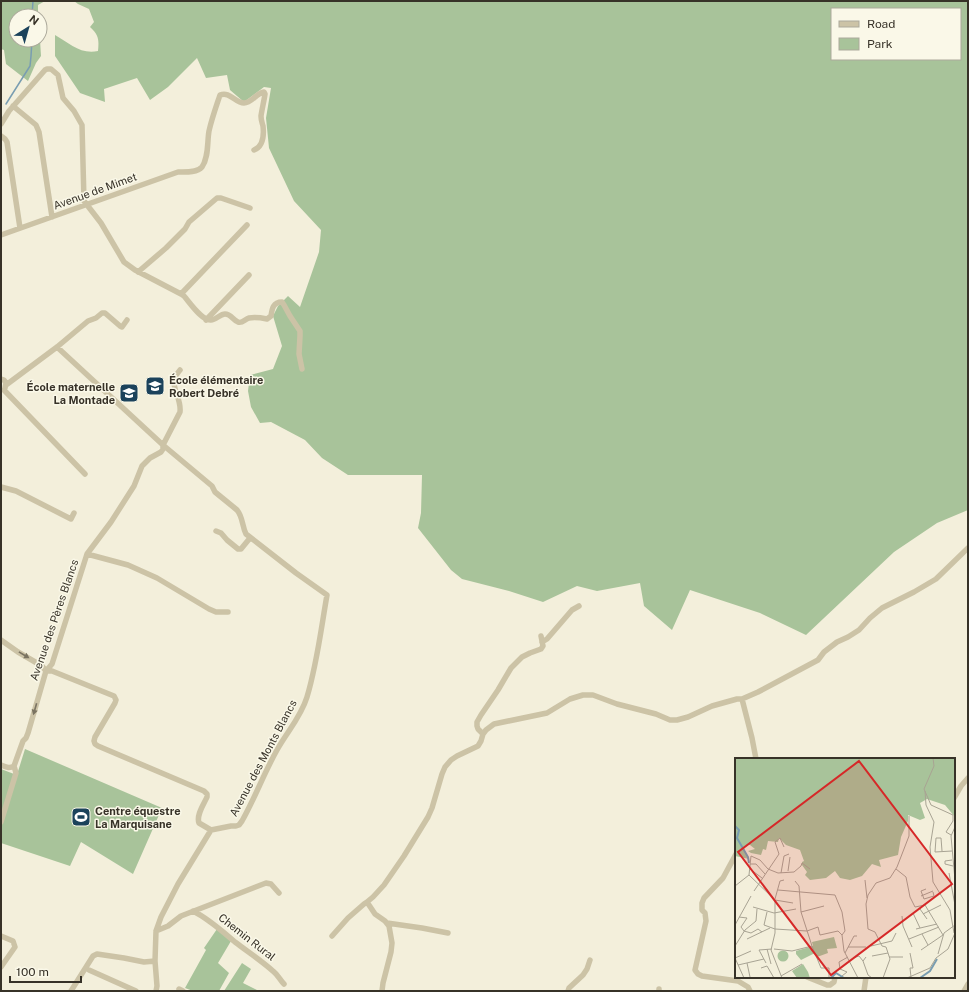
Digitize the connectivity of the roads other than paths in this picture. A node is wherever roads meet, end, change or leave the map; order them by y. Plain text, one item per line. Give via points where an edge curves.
1 (13, 106) junction
2 (1, 124) edge
3 (1, 136) edge
4 (254, 150) dead end
5 (87, 204) junction
6 (250, 208) dead end
7 (52, 217) junction
8 (247, 225) dead end
9 (20, 228) junction
10 (1, 235) edge
11 (138, 272) junction
12 (249, 275) dead end
13 (181, 294) junction
14 (128, 320) dead end
15 (206, 320) junction
16 (57, 347) junction
17 (302, 369) dead end
18 (180, 370) dead end
19 (2, 387) edge
20 (163, 445) junction
21 (86, 474) dead end
22 (1, 487) edge
23 (74, 513) dead end
24 (216, 531) dead end
25 (250, 538) junction
26 (968, 548) edge
27 (87, 554) junction
28 (579, 606) dead end
29 (228, 612) dead end
30 (1, 640) edge
31 (46, 671) junction
32 (742, 699) junction
33 (483, 734) junction
34 (756, 758) edge
35 (1, 765) edge
36 (14, 766) junction
37 (968, 778) edge
38 (955, 796) edge
39 (1, 822) edge
40 (211, 830) junction
41 (735, 856) edge
42 (279, 893) dead end
43 (366, 902) junction
44 (193, 911) junction
45 (387, 923) junction
46 (156, 931) junction
47 (448, 933) dead end
48 (1, 936) edge
49 (332, 936) dead end
50 (590, 960) dead end
51 (155, 961) junction
52 (1, 967) edge
53 (89, 970) dead end
54 (809, 978) edge
55 (835, 978) edge
56 (866, 978) edge
57 (284, 984) dead end
58 (968, 984) edge
59 (71, 991) edge
60 (136, 991) edge
61 (156, 991) edge
62 (382, 991) edge
63 (568, 991) edge
64 (750, 991) edge
65 (864, 991) edge
66 (964, 991) edge

1 - 2 street
1 - 5 street via 46,69 51,69 58,76 62,98 82,125 84,201
1 - 7 street via 36,125 39,132
3 - 9 street via 7,142
4 - 5 street, Avenue de Mimet via 259,148 264,137 261,118 264,92 245,103 227,94 220,95 212,116 202,167 198,170 178,172
5 - 7 street, Avenue de Mimet
5 - 11 street via 124,262
6 - 11 street via 216,198
7 - 9 street, Avenue de Mimet
8 - 13 street
9 - 10 street, Avenue de Mimet
11 - 13 street
12 - 15 street
13 - 15 street
14 - 16 street via 122,327 104,313 88,321
15 - 17 street via 212,320 222,314 231,316 237,322 250,318 267,319 271,316 275,304 282,302 300,331 299,354
16 - 19 street
16 - 20 street
18 - 20 street, Avenue des Pères Blancs via 176,374 174,384 180,412
19 - 21 street
20 - 25 street via 240,513 243,529
20 - 27 street, Avenue des Pères Blancs via 161,452 142,466 134,486
22 - 23 street via 16,491 71,518
24 - 25 street via 238,549 241,549
25 - 40 street, Avenue des Monts Blancs via 327,595 315,665 301,710 278,748 242,821 236,826
26 - 32 street via 936,579 882,608 860,630 837,642 818,660
27 - 29 street via 128,565 157,578 209,609
27 - 31 street, Avenue des Pères Blancs via 52,664
28 - 33 street via 572,610 547,639 542,639 541,649 522,657 511,668 477,722 478,729
30 -> 31 street
31 -> 36 street, Avenue des Pères Blancs via 28,733
31 - 40 street via 52,671 114,696 116,700 95,737 95,744 204,791 207,796 198,820
32 - 33 street via 712,706 688,717 670,720 593,695 583,695 570,699 547,713 494,724
32 - 34 street
33 - 43 street via 478,746 457,756 445,767 428,817 384,885
35 - 36 street via 9,768
36 - 39 street, Avenue des Pères Blancs via 16,773
37 - 38 street
40 - 46 street via 178,884
41 - 64 street via 722,878 702,903 706,921 695,970 702,976 738,981
42 - 44 street via 271,884 266,883
43 - 45 street via 375,914
43 - 49 street
44 - 46 street
44 - 57 street, Chemin Rural via 202,915 276,973
45 - 47 street
45 - 62 street via 392,943
46 - 51 street
48 - 52 street via 13,941 15,946
50 - 63 street via 583,975 568,988
51 - 59 street via 144,962 97,954 93,956
51 - 61 street
53 - 60 street
54 - 55 street via 830,985
56 - 65 street
58 - 66 street

